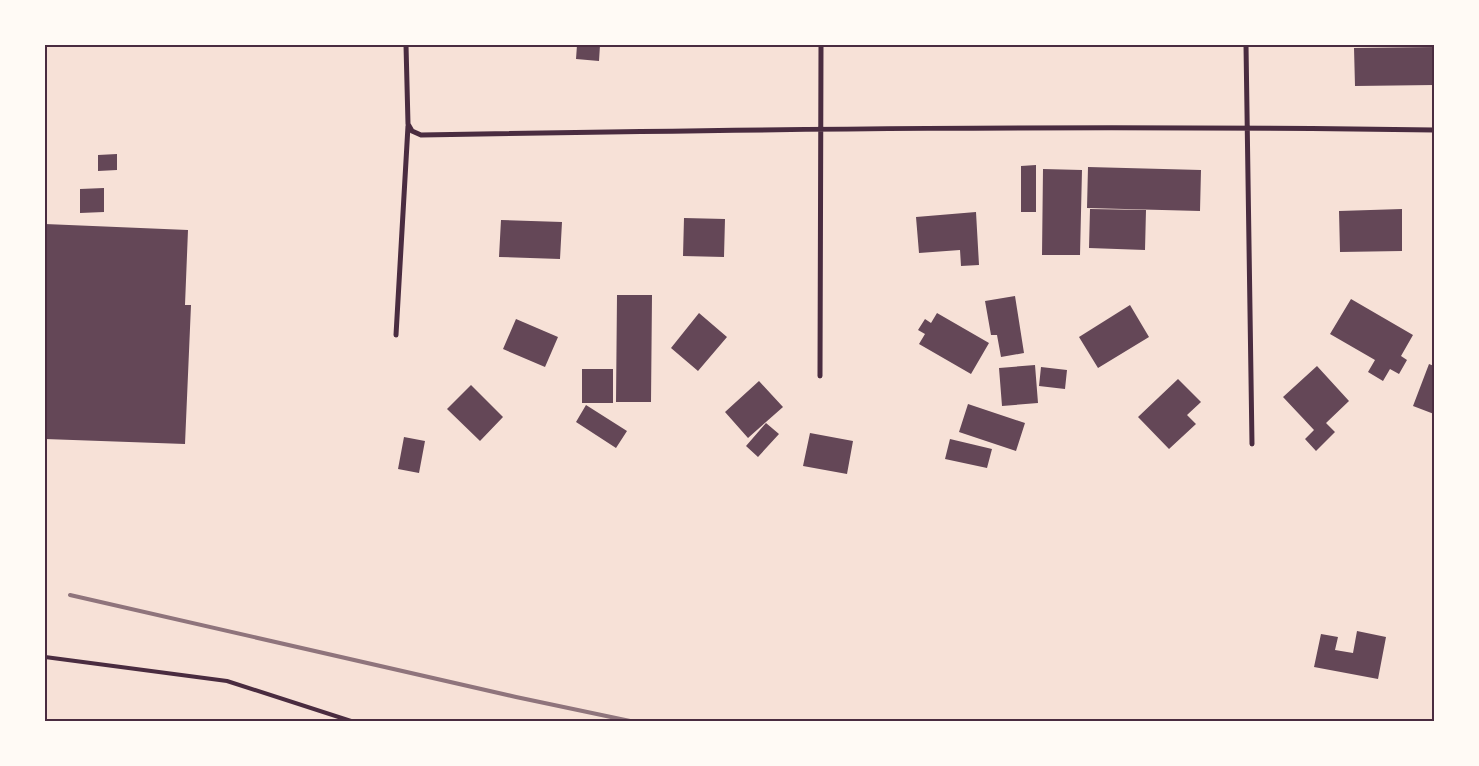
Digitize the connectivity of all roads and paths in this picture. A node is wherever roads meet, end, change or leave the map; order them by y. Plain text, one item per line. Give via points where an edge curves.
1 (406, 45) edge
2 (821, 45) edge
3 (1246, 45) edge
4 (408, 124) junction
5 (1247, 127) junction
6 (821, 128) junction
7 (1434, 130) edge
8 (396, 335) dead end
9 (820, 376) dead end
10 (1252, 444) dead end
11 (45, 657) edge
12 (351, 721) edge

1 - 4 street
2 - 6 street
3 - 5 street
4 - 6 street via 412,131 421,135
4 - 8 street
5 - 6 street
5 - 7 street
5 - 10 street
6 - 9 street
11 - 12 lane via 227,682

